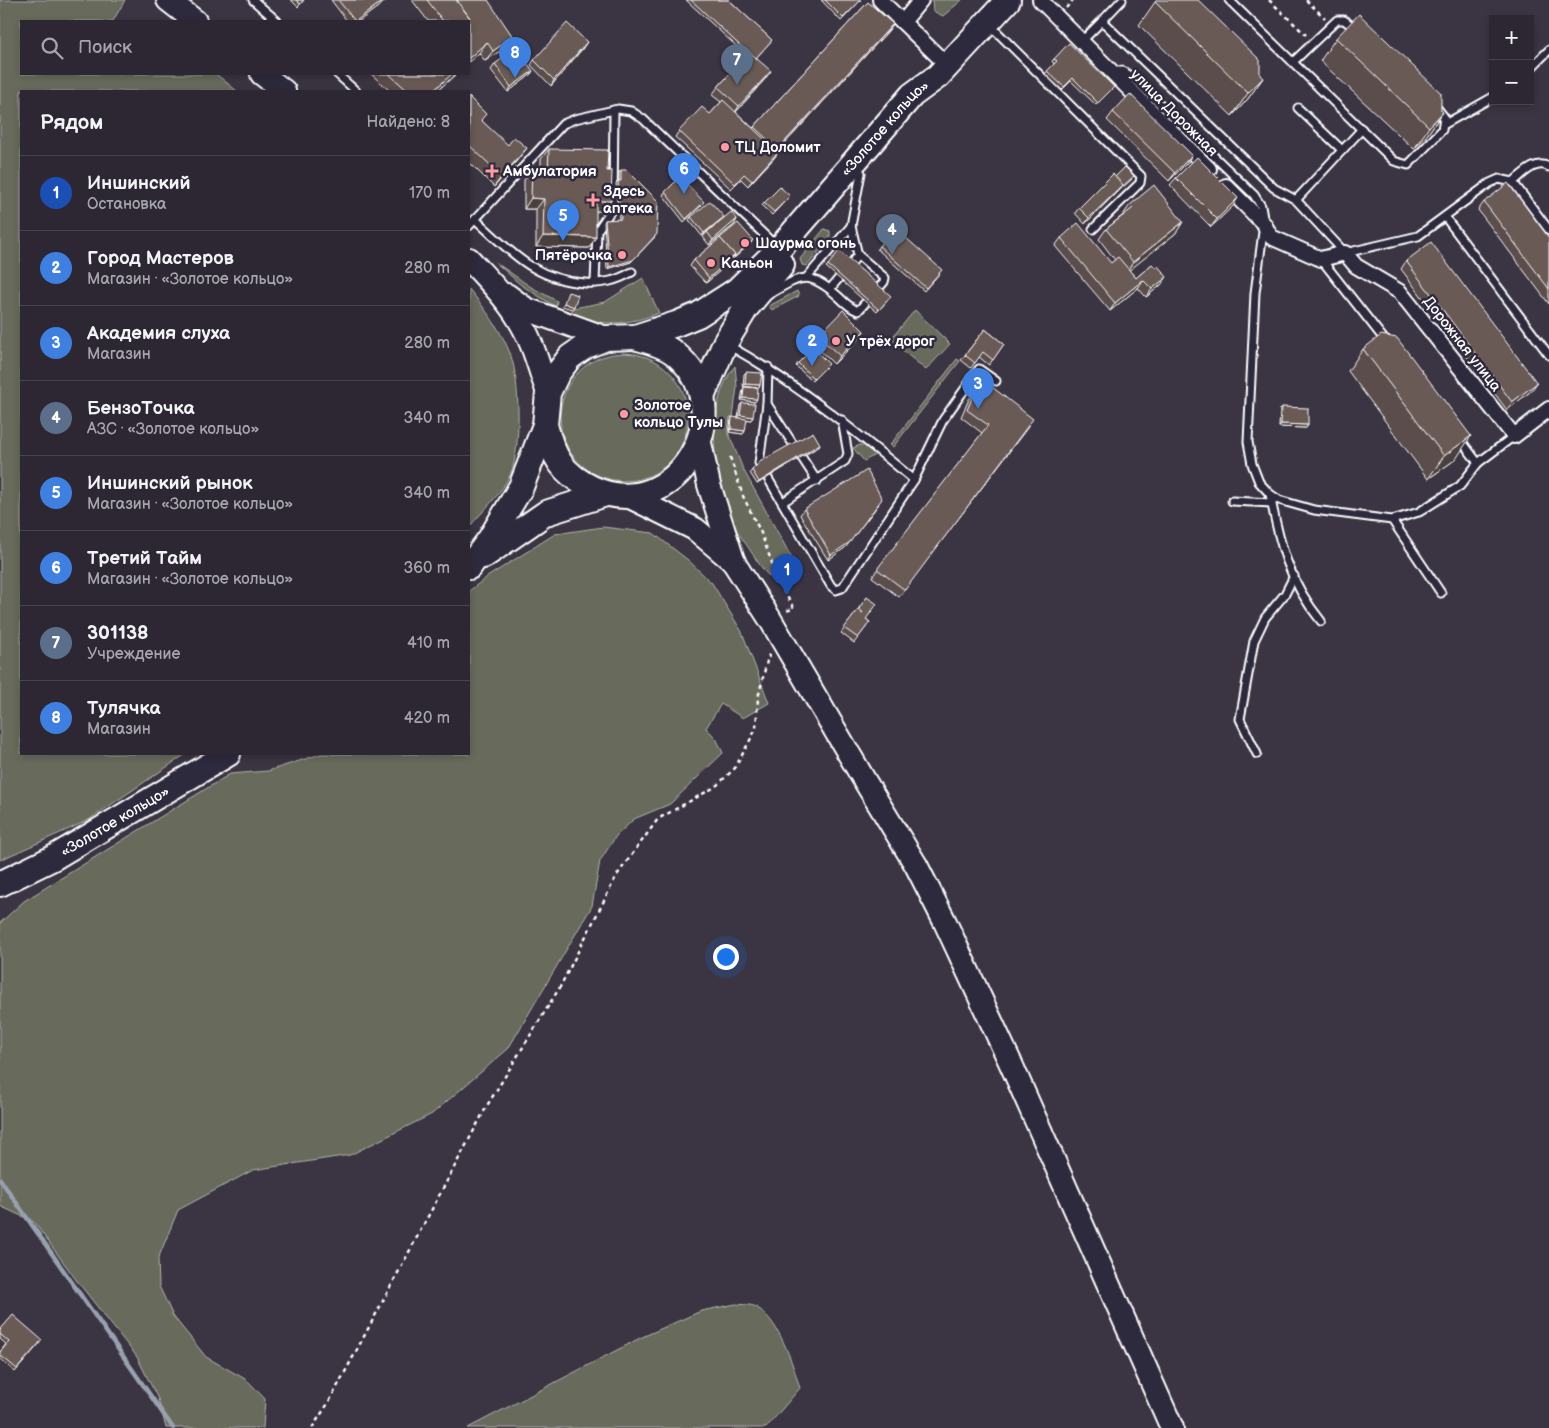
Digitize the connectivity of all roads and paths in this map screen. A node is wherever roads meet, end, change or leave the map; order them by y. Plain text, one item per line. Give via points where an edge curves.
1 (168, 0) edge
2 (253, 0) edge
3 (880, 0) edge
4 (921, 0) edge
5 (1008, 0) edge
6 (1040, 0) edge
7 (1122, 0) edge
8 (1229, 0) edge
9 (1269, 0) edge
10 (1306, 0) edge
11 (194, 20) edge
12 (276, 20) edge
13 (1102, 21) junction
14 (903, 22) junction
15 (988, 22) junction
16 (1330, 24) junction
17 (1364, 36) edge
18 (1081, 42) junction
19 (1312, 42) junction
20 (1549, 50) edge
21 (1293, 62) junction
22 (1534, 65) edge
23 (943, 71) junction
24 (263, 75) edge
25 (338, 75) edge
26 (283, 90) edge
27 (355, 90) edge
28 (1489, 99) edge
29 (1434, 105) edge
30 (1298, 108) dead end
31 (614, 110) junction
32 (1445, 124) junction
33 (1362, 129) junction
34 (1342, 150) junction
35 (1549, 166) edge
36 (861, 173) junction
37 (1513, 182) junction
38 (1296, 200) junction
39 (1445, 216) junction
40 (475, 219) junction
41 (1264, 224) junction
42 (470, 225) edge
43 (851, 226) junction
44 (1092, 229) dead end
45 (1549, 230) edge
46 (779, 248) junction
47 (1345, 253) junction
48 (858, 255) junction
49 (1321, 259) junction
50 (470, 260) edge
51 (632, 272) dead end
52 (807, 277) junction
53 (595, 283) junction
54 (493, 284) junction
55 (830, 289) junction
56 (746, 308) junction
57 (635, 337) junction
58 (606, 338) junction
59 (725, 344) junction
60 (1395, 353) edge
61 (1549, 355) edge
62 (768, 367) junction
63 (996, 381) dead end
64 (548, 393) junction
65 (702, 397) junction
66 (767, 404) junction
67 (1549, 409) edge
68 (842, 420) junction
69 (545, 425) junction
70 (1454, 431) edge
71 (1514, 436) junction
72 (700, 443) junction
73 (730, 457) dead end
74 (1478, 463) junction
75 (914, 480) junction
76 (817, 481) junction
77 (1270, 494) junction
78 (617, 495) junction
79 (1232, 501) dead end
80 (783, 502) junction
81 (1272, 503) junction
82 (1392, 520) junction
83 (734, 562) junction
84 (470, 566) edge
85 (470, 566) edge
86 (1294, 576) junction
87 (1441, 593) dead end
88 (770, 619) junction
89 (1321, 621) dead end
90 (766, 651) dead end
91 (1258, 754) dead end
92 (226, 755) edge
93 (0, 884) edge
94 (312, 1428) edge
95 (1172, 1428) edge

1 - 11 main road
2 - 12 lane
3 - 14 street
4 - 14 street
5 - 15 highway, «Золотое кольцо»
6 - 18 street, улица Дорожная
7 - 13 lane
8 - 21 lane
9 - 19 path
10 - 16 path
13 - 18 lane
13 - 38 lane via 1274,188
14 - 23 street
15 - 23 highway, «Золотое кольцо»
15 - 44 lane via 1141,176 1140,183
16 - 17 lane via 1344,20
16 - 19 lane
18 - 41 street, улица Дорожная
19 - 21 lane
20 - 22 lane
21 - 33 lane
23 - 36 highway, «Золотое кольцо» via 924,105
23 - 46 highway, «Золотое кольцо» via 912,95
24 - 26 main road
25 - 27 lane
28 - 32 lane
29 - 32 lane via 1444,117
30 - 34 lane
31 - 40 lane via 575,118 563,124
31 - 46 lane via 631,111 643,119
31 - 53 lane via 613,205 598,229
32 - 33 lane via 1408,164 1394,161
33 - 34 lane
34 - 38 lane
35 - 37 lane via 1534,166
36 - 43 lane
36 - 56 highway, «Золотое кольцо»
37 - 39 lane via 1494,180
37 - 45 lane
38 - 47 lane
39 - 47 lane via 1418,236
39 - 61 lane
40 - 42 lane
40 - 53 lane via 518,259 535,270 564,280
41 - 49 street, улица Дорожная via 1271,237
41 - 77 lane via 1255,294 1248,442 1259,482
43 - 48 lane
43 - 52 lane
46 - 57 highway, «Золотое кольцо» via 737,290 698,315
47 - 49 street
47 - 71 street, Дорожная улица via 1356,266 1400,292
48 - 55 lane
48 - 55 lane via 885,279 857,311
49 - 60 lane
50 - 54 main road
51 - 53 lane via 611,282
52 - 55 lane
52 - 56 lane via 795,279
54 - 58 main road via 526,309
54 - 64 main road via 519,319
56 - 59 highway, «Золотое кольцо»
57 - 58 highway, «Золотое кольцо»
57 - 65 highway, «Золотое кольцо» via 673,352 696,380
58 - 64 highway, «Золотое кольцо» via 570,357
59 - 62 lane
59 - 65 highway, «Золотое кольцо»
62 - 66 lane
62 - 68 lane
63 - 75 lane via 979,369 943,420
64 - 69 highway, «Золотое кольцо»
65 - 72 highway, «Золотое кольцо» via 704,420
66 - 76 lane
66 - 80 lane via 759,463
67 - 71 street
68 - 75 lane
68 - 76 lane via 847,458
69 - 78 highway, «Золотое кольцо» via 551,449 562,467 577,481
69 - 84 highway, «Золотое кольцо» via 521,487
70 - 74 lane
71 - 74 lane
72 - 78 highway, «Золотое кольцо» via 687,465 670,481 648,491
72 - 83 main road via 709,485
73 - 88 path via 780,585 794,608
74 - 82 lane via 1460,486 1419,512
75 - 80 lane via 839,590 831,586
76 - 80 lane
77 - 81 lane
77 - 82 lane via 1314,510
78 - 83 main road via 696,529
78 - 85 highway, «Золотое кольцо» via 546,513
79 - 81 lane
81 - 86 lane via 1281,548
82 - 87 lane
83 - 88 main road
86 - 89 lane via 1307,604
86 - 91 lane via 1285,594 1265,618 1254,641 1240,719
88 - 95 main road via 916,865 945,922 1012,1064
90 - 94 path via 770,658 758,698 756,729 735,768 715,787 658,819 617,875 560,987 488,1104 329,1402
92 - 93 highway, «Золотое кольцо» via 53,858

